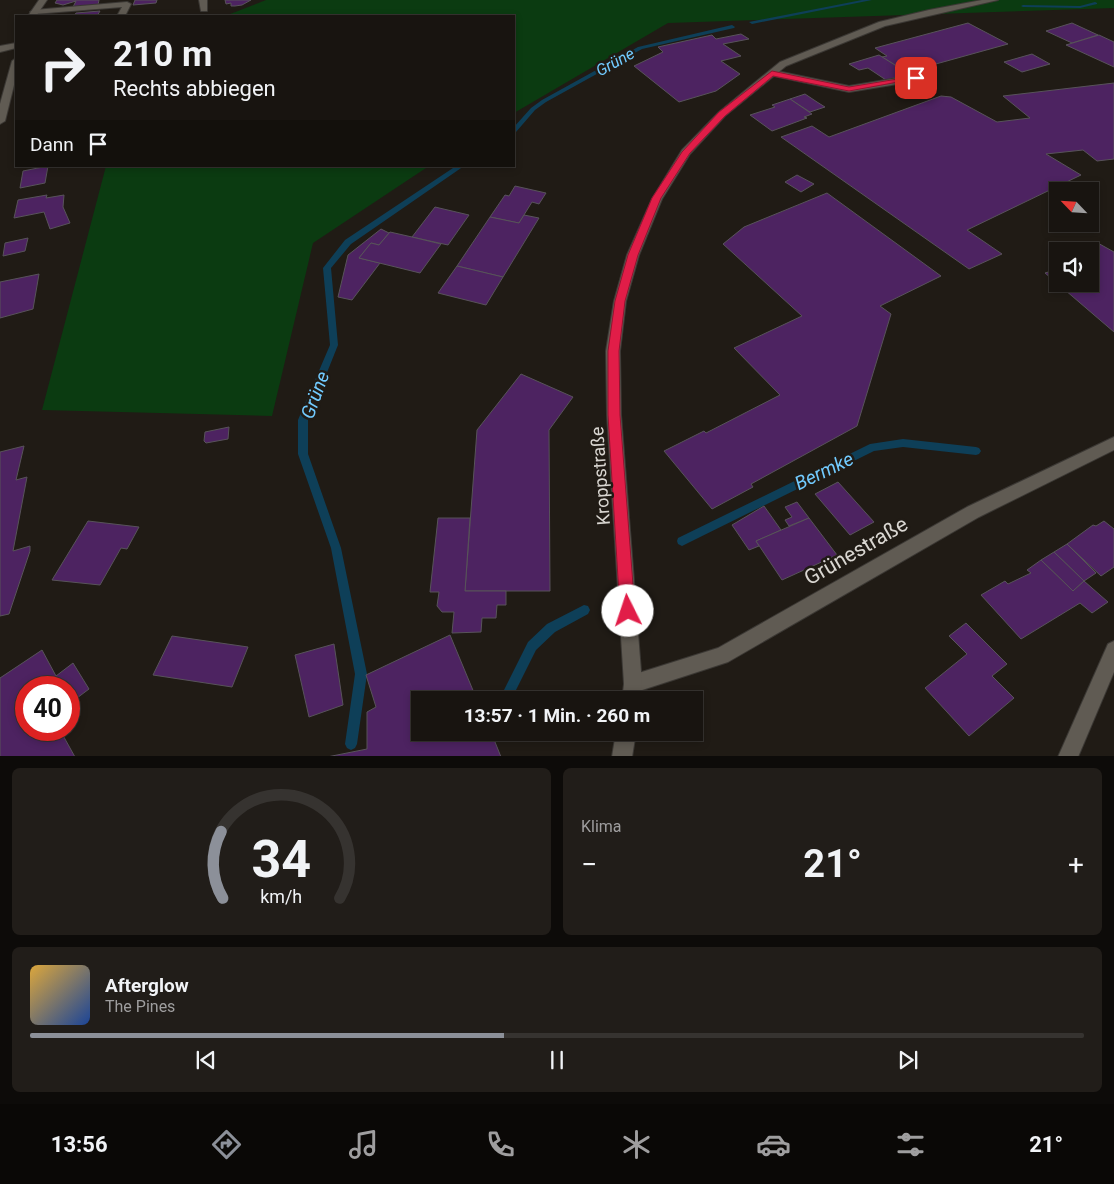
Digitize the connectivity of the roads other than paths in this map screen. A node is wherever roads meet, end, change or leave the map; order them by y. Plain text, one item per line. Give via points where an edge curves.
1 (43, 0) edge
2 (203, 0) edge
3 (994, 0) edge
4 (204, 9) dead end
5 (33, 14) edge
6 (122, 15) edge
7 (15, 46) edge
8 (0, 48) edge
9 (15, 65) edge
10 (772, 73) junction
11 (916, 78) dead end
12 (0, 121) edge
13 (1114, 443) edge
14 (1114, 650) edge
15 (632, 691) edge
16 (634, 691) edge
17 (624, 741) edge
18 (622, 756) edge
19 (1068, 756) edge

1 - 5 street
2 - 4 street
3 - 10 street, Kroppstraße via 882,24 783,64
5 - 6 street via 127,4
7 - 8 street
9 - 12 street
10 - 11 street via 849,89
10 - 15 street, Kroppstraße via 722,114 686,152 657,198 633,255 620,301 613,351 614,415
13 - 16 street, Grünestraße via 973,512 722,656
14 - 19 street
17 - 18 street

